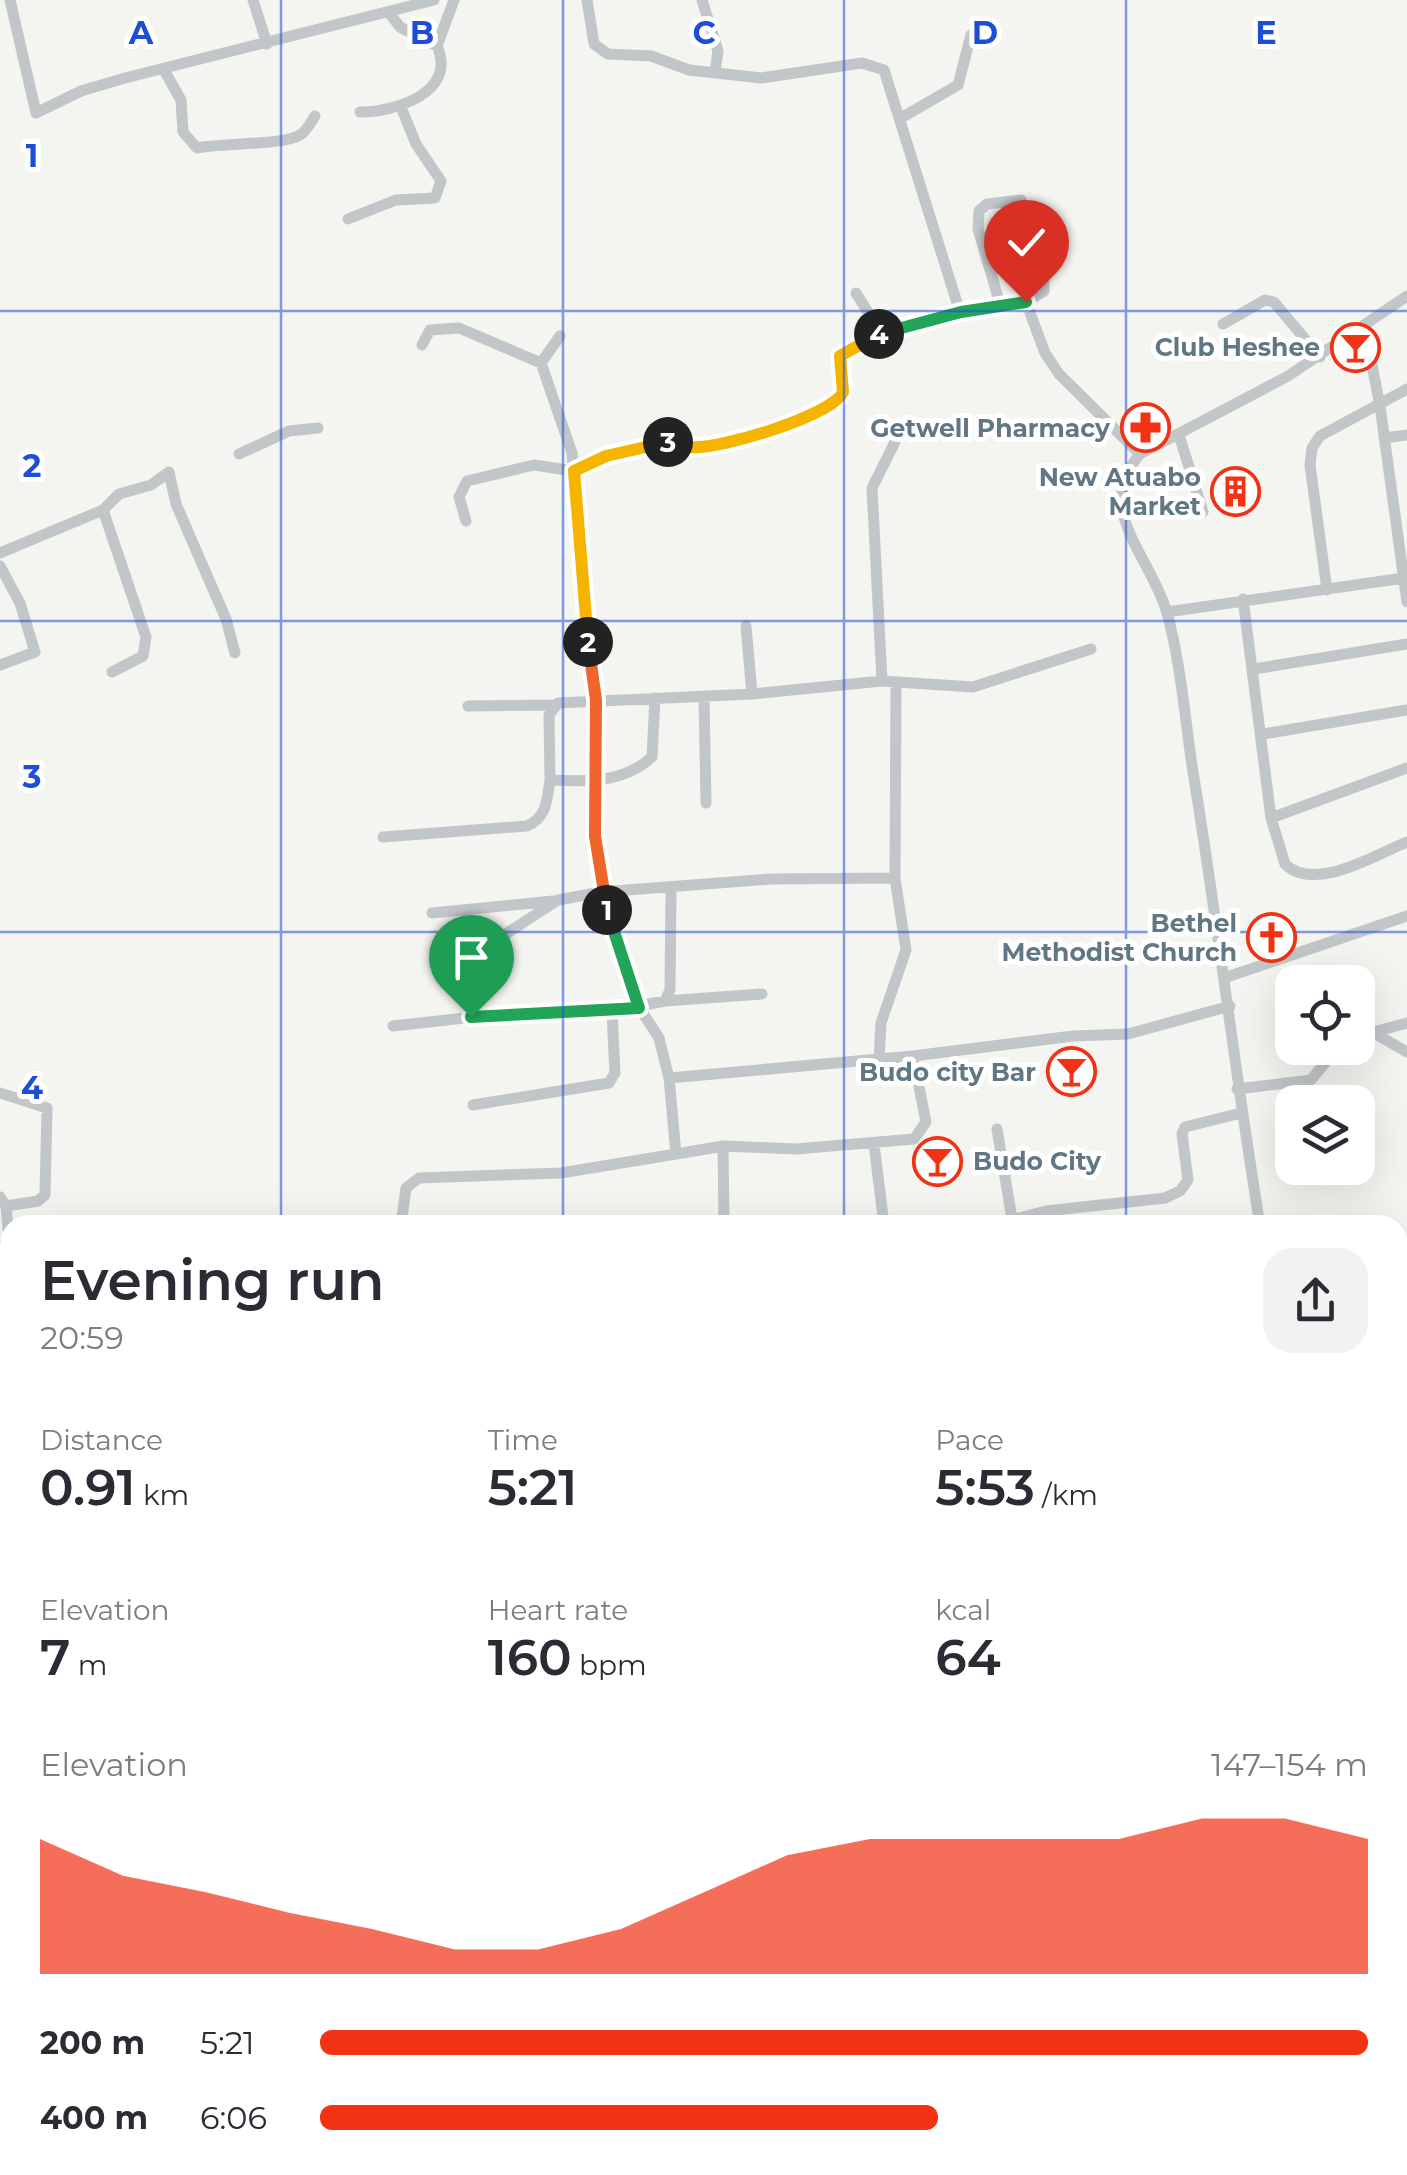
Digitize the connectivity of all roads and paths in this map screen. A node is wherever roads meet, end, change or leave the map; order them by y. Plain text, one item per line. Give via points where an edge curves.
1 (10, 0) edge
2 (254, 0) edge
3 (434, 0) edge
4 (454, 0) edge
5 (586, 0) edge
6 (702, 0) edge
7 (390, 14) junction
8 (971, 34) dead end
9 (267, 44) junction
10 (437, 46) junction
11 (164, 70) junction
12 (715, 71) junction
13 (401, 106) junction
14 (360, 112) dead end
15 (314, 116) dead end
16 (901, 118) junction
17 (348, 220) dead end
18 (856, 293) dead end
19 (1407, 296) edge
20 (1026, 302) junction
21 (1000, 304) junction
22 (961, 312) junction
23 (1223, 324) dead end
24 (1364, 329) junction
25 (881, 333) junction
26 (560, 336) dead end
27 (422, 345) dead end
28 (1320, 357) junction
29 (542, 364) junction
30 (1407, 389) edge
31 (1380, 406) junction
32 (318, 428) dead end
33 (1179, 435) junction
34 (1407, 435) edge
35 (1384, 438) junction
36 (895, 442) dead end
37 (238, 454) dead end
38 (1140, 454) junction
39 (574, 471) junction
40 (1407, 505) edge
41 (1392, 507) junction
42 (103, 510) junction
43 (1203, 512) dead end
44 (466, 521) dead end
45 (0, 553) edge
46 (0, 566) edge
47 (1404, 578) junction
48 (1327, 590) junction
49 (1243, 599) junction
50 (1407, 602) edge
51 (1167, 612) junction
52 (746, 626) dead end
53 (1407, 644) edge
54 (1091, 649) dead end
55 (235, 653) dead end
56 (0, 665) edge
57 (1254, 669) junction
58 (112, 672) dead end
59 (889, 682) junction
60 (752, 694) junction
61 (704, 696) junction
62 (655, 698) junction
63 (596, 700) junction
64 (468, 706) dead end
65 (554, 706) junction
66 (1407, 710) edge
67 (1263, 734) junction
68 (1407, 768) edge
69 (550, 780) junction
70 (593, 782) junction
71 (706, 803) dead end
72 (1271, 818) junction
73 (383, 837) dead end
74 (1407, 842) edge
75 (895, 878) junction
76 (671, 888) junction
77 (601, 892) junction
78 (558, 900) junction
79 (432, 913) dead end
80 (1407, 916) edge
81 (464, 961) dead end
82 (1227, 978) junction
83 (762, 994) dead end
84 (665, 1001) junction
85 (1230, 1006) junction
86 (639, 1008) junction
87 (612, 1011) junction
88 (1407, 1023) edge
89 (393, 1026) dead end
90 (1375, 1032) edge
91 (1375, 1033) edge
92 (1407, 1052) edge
93 (914, 1056) junction
94 (879, 1060) junction
95 (1323, 1065) edge
96 (669, 1078) junction
97 (1238, 1089) junction
98 (0, 1093) edge
99 (473, 1104) dead end
100 (1241, 1113) junction
101 (997, 1129) dead end
102 (874, 1144) junction
103 (723, 1146) junction
104 (676, 1154) junction
105 (3, 1201) edge
106 (402, 1215) edge
107 (724, 1215) edge
108 (883, 1215) edge
109 (1011, 1215) edge
110 (1032, 1215) edge
111 (1258, 1215) edge

1 - 11 street via 36,113 81,91
2 - 9 street
3 - 7 street
4 - 10 street
5 - 12 street via 600,52
6 - 12 street via 718,51
7 - 9 street
7 - 10 street via 400,27
8 - 16 street via 958,86
9 - 11 street
10 - 13 street via 437,80
11 - 15 street via 181,100 183,132 196,148 280,142 302,134
12 - 16 street via 761,78 874,64 884,70
13 - 14 street
13 - 17 street via 441,190 435,198 396,200
16 - 22 street
18 - 25 street
19 - 24 street
20 - 21 street
20 - 21 street via 1044,291 1044,272 1021,200 978,211
20 - 38 street via 1059,374
21 - 22 street
22 - 25 street
23 - 28 street via 1265,300 1274,302
24 - 28 street
24 - 31 street
25 - 39 street via 840,356 843,392 833,406 707,446 653,444
26 - 29 street
27 - 29 street via 430,330 459,328
28 - 33 street
29 - 39 street
30 - 31 street
31 - 35 street
31 - 48 street via 1320,436 1310,454
32 - 37 street via 289,431
33 - 38 street
33 - 43 street
34 - 35 street
35 - 41 street
36 - 59 street via 872,488
38 - 51 street via 1123,478 1119,501
39 - 44 street via 534,465 467,481 459,497
39 - 63 street
40 - 41 street
41 - 47 street
42 - 45 street
42 - 55 street via 118,494 169,472
42 - 58 street via 146,637 143,656
46 - 56 street via 35,652
47 - 48 street
47 - 50 street
48 - 49 street
49 - 51 street
49 - 57 street
51 - 82 street
52 - 60 street
53 - 57 street
54 - 59 street via 973,687
57 - 67 street
59 - 60 street
59 - 75 street
60 - 61 street
61 - 62 street
61 - 71 street
62 - 63 street
62 - 70 street via 652,757 631,772
63 - 65 street
63 - 70 street
64 - 65 street
65 - 69 street
66 - 67 street
67 - 72 street
68 - 72 street
69 - 70 street
69 - 73 street via 546,809 527,826
70 - 77 street
72 - 74 street via 1284,864 1304,876
75 - 76 street
75 - 94 street via 906,950 881,1023
76 - 77 street
76 - 84 street
77 - 78 street
77 - 86 street
78 - 79 street
78 - 81 street
80 - 82 street
82 - 85 street
83 - 84 street
84 - 86 street
85 - 93 street via 1128,1034
85 - 97 street
86 - 87 street
86 - 96 street via 658,1038
87 - 89 street via 509,1013
87 - 99 street via 615,1073 608,1083
88 - 90 street
91 - 92 street
93 - 94 street
93 - 102 street via 926,1122 922,1132
94 - 96 street
95 - 97 street via 1311,1080
96 - 104 street
97 - 100 street
98 - 105 street via 47,1108 45,1195
100 - 110 street via 1185,1127 1188,1180 1180,1191
100 - 111 street
101 - 109 street
102 - 103 street
102 - 108 street
103 - 104 street
103 - 107 street
104 - 106 street via 561,1173 419,1178 406,1188

